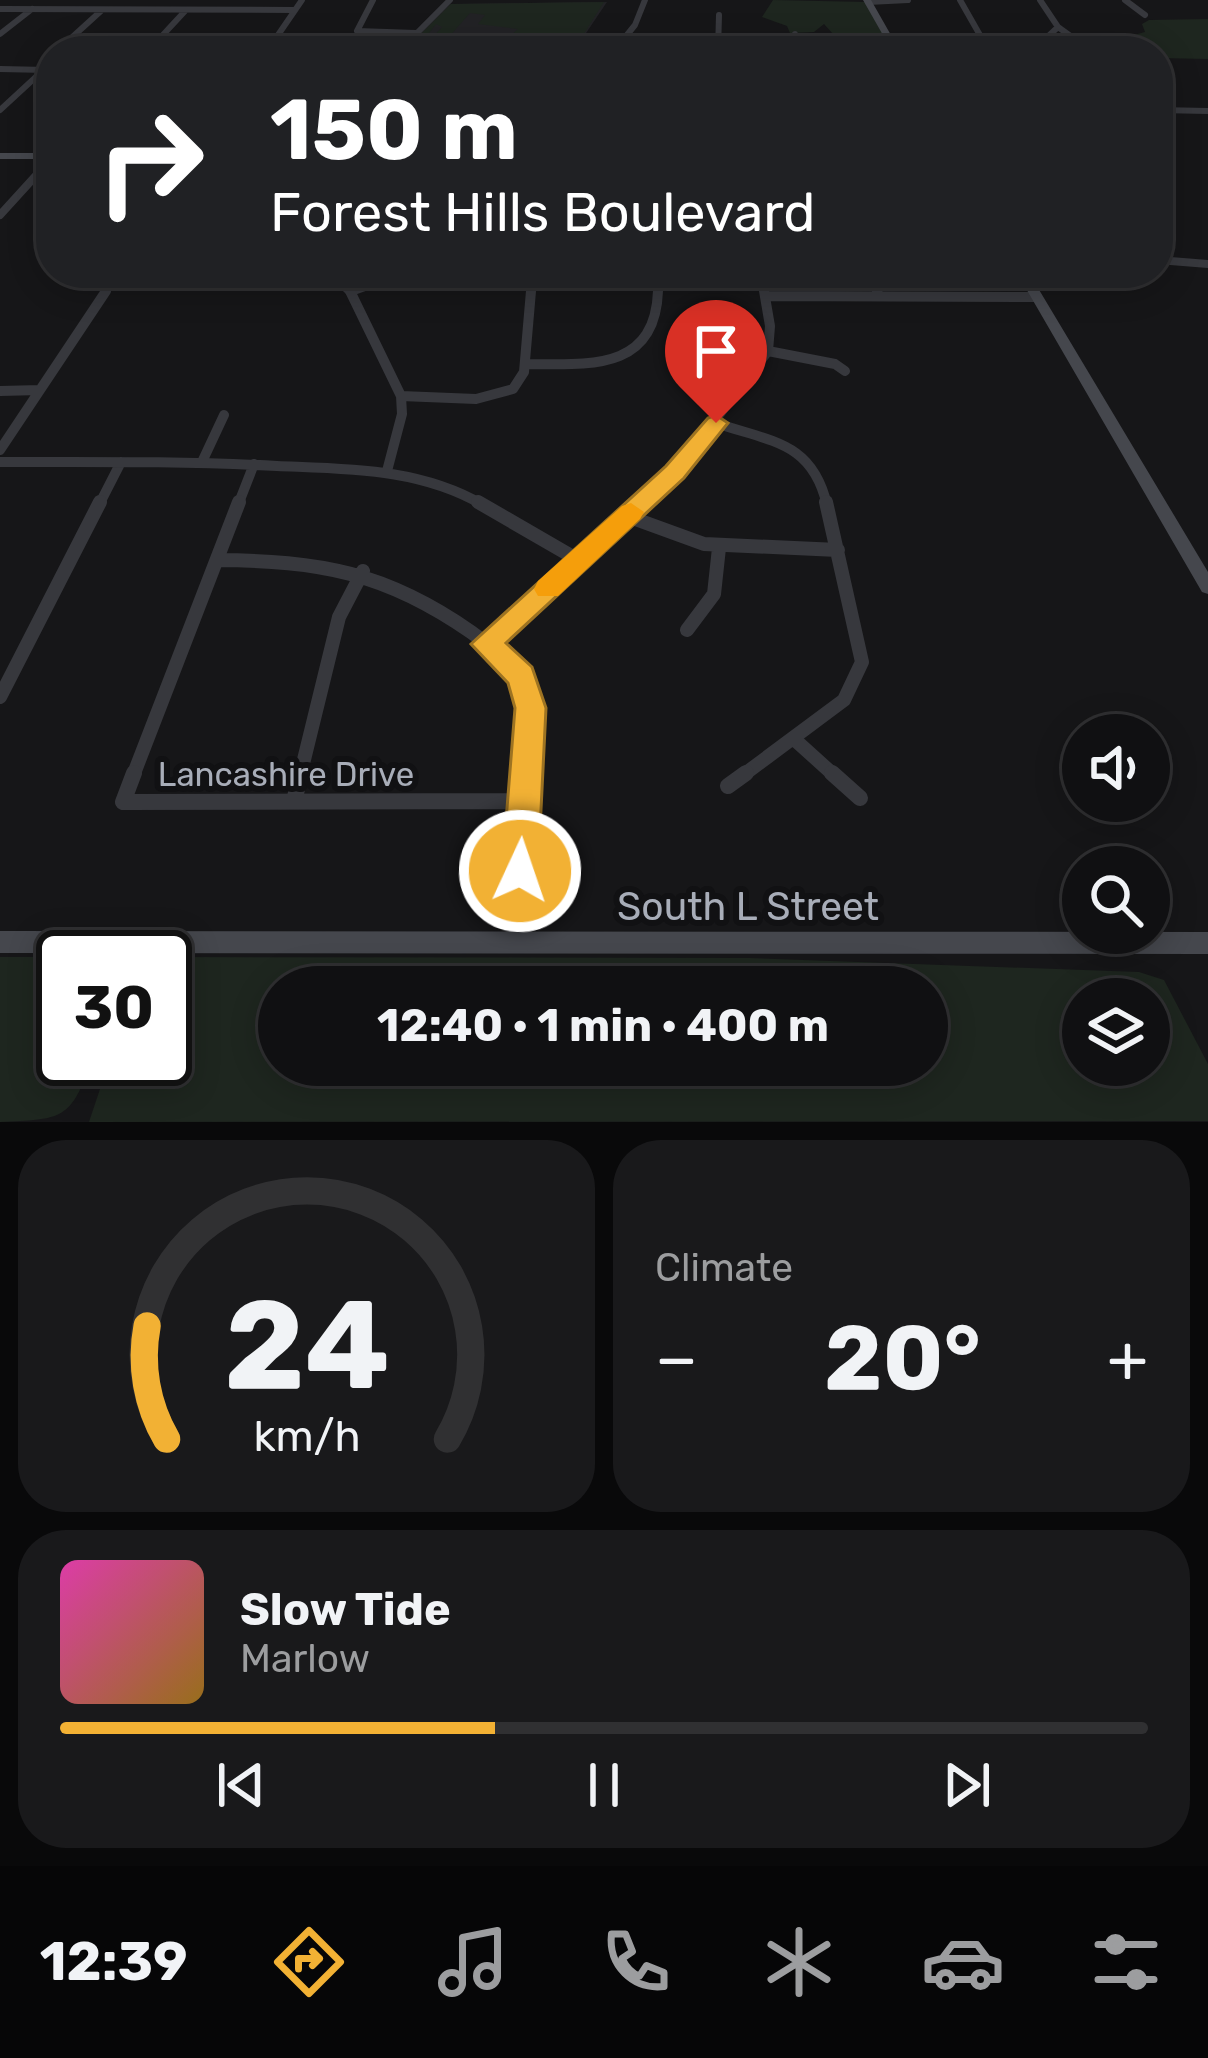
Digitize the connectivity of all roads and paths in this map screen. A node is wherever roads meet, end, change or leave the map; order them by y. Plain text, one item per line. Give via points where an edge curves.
1 (116, 0) edge
2 (198, 0) edge
3 (302, 0) edge
4 (373, 0) edge
5 (450, 0) edge
6 (645, 0) edge
7 (908, 0) edge
8 (960, 0) edge
9 (1040, 0) edge
10 (1125, 0) edge
11 (868, 1) edge
12 (29, 7) edge
13 (0, 9) edge
14 (106, 9) junction
15 (189, 10) junction
16 (294, 10) junction
17 (719, 15) dead end
18 (1145, 15) dead end
19 (1058, 27) junction
20 (0, 32) edge
21 (416, 33) junction
22 (78, 36) edge
23 (165, 36) edge
24 (277, 36) edge
25 (411, 36) edge
26 (626, 36) edge
27 (718, 36) edge
28 (888, 36) edge
29 (981, 36) edge
30 (1048, 36) edge
31 (1070, 36) edge
32 (36, 64) edge
33 (0, 68) edge
34 (36, 74) edge
35 (0, 106) edge
36 (1173, 110) edge
37 (1208, 111) edge
38 (0, 156) edge
39 (36, 157) edge
40 (36, 174) edge
41 (0, 215) edge
42 (1173, 261) edge
43 (1208, 264) edge
44 (108, 288) edge
45 (347, 288) edge
46 (362, 288) edge
47 (531, 288) edge
48 (658, 288) edge
49 (764, 288) edge
50 (876, 288) edge
51 (1032, 288) edge
52 (351, 292) junction
53 (766, 296) junction
54 (879, 296) junction
55 (1037, 297) junction
56 (768, 351) junction
57 (525, 364) junction
58 (845, 370) dead end
59 (0, 393) edge
60 (38, 394) junction
61 (400, 396) junction
62 (224, 415) dead end
63 (716, 423) junction
64 (0, 451) edge
65 (0, 462) edge
66 (121, 462) junction
67 (202, 462) junction
68 (254, 464) junction
69 (387, 472) junction
70 (627, 516) junction
71 (719, 548) junction
72 (838, 550) junction
73 (217, 560) junction
74 (580, 561) junction
75 (363, 571) junction
76 (1208, 586) edge
77 (687, 630) dead end
78 (486, 644) junction
79 (0, 697) edge
80 (794, 739) junction
81 (728, 786) dead end
82 (860, 798) dead end
83 (294, 801) junction
84 (523, 801) junction
85 (0, 942) edge
86 (1208, 943) edge
87 (516, 944) junction

1 - 14 street
2 - 15 street
3 - 16 street
4 - 21 street via 357,29
5 - 21 street
6 - 26 street
7 - 11 street
8 - 29 street
9 - 19 street
10 - 18 street
11 - 28 street
12 - 13 street
12 - 14 street
12 - 20 street
14 - 15 street
14 - 22 street
15 - 16 street
15 - 23 street
16 - 24 street
17 - 27 street
19 - 30 street
19 - 31 street
21 - 25 street
32 - 33 street
34 - 35 street
36 - 37 street
38 - 39 street
40 - 41 street
42 - 43 street
44 - 60 street
45 - 52 street
46 - 52 street
47 - 57 street
48 - 57 street via 658,317 631,353 606,363
49 - 53 street
50 - 54 street
51 - 55 street
52 - 61 street
53 - 54 street
53 - 56 street
54 - 55 street
55 - 76 street
56 - 58 street
56 - 63 street
57 - 61 street via 513,389 493,397
59 - 60 street
60 - 64 street
61 - 69 street
62 - 67 street
63 - 70 street
63 - 72 street via 807,458 821,480
65 - 66 street
66 - 67 street
66 - 79 street
67 - 68 street
68 - 69 street
68 - 73 street, Lancashire Drive
69 - 74 street via 463,493
70 - 71 street
70 - 74 street
71 - 72 street
71 - 77 street via 717,590 707,614
72 - 80 street via 862,647 860,672 844,700
73 - 75 street
73 - 83 street, Lancashire Drive via 123,802
74 - 78 street
75 - 78 street via 416,594
75 - 83 street via 339,617
78 - 84 street via 528,690
80 - 81 street
80 - 82 street
83 - 84 street, Lancashire Drive
84 - 87 street
85 - 87 street, South L Street
86 - 87 street, South L Street

